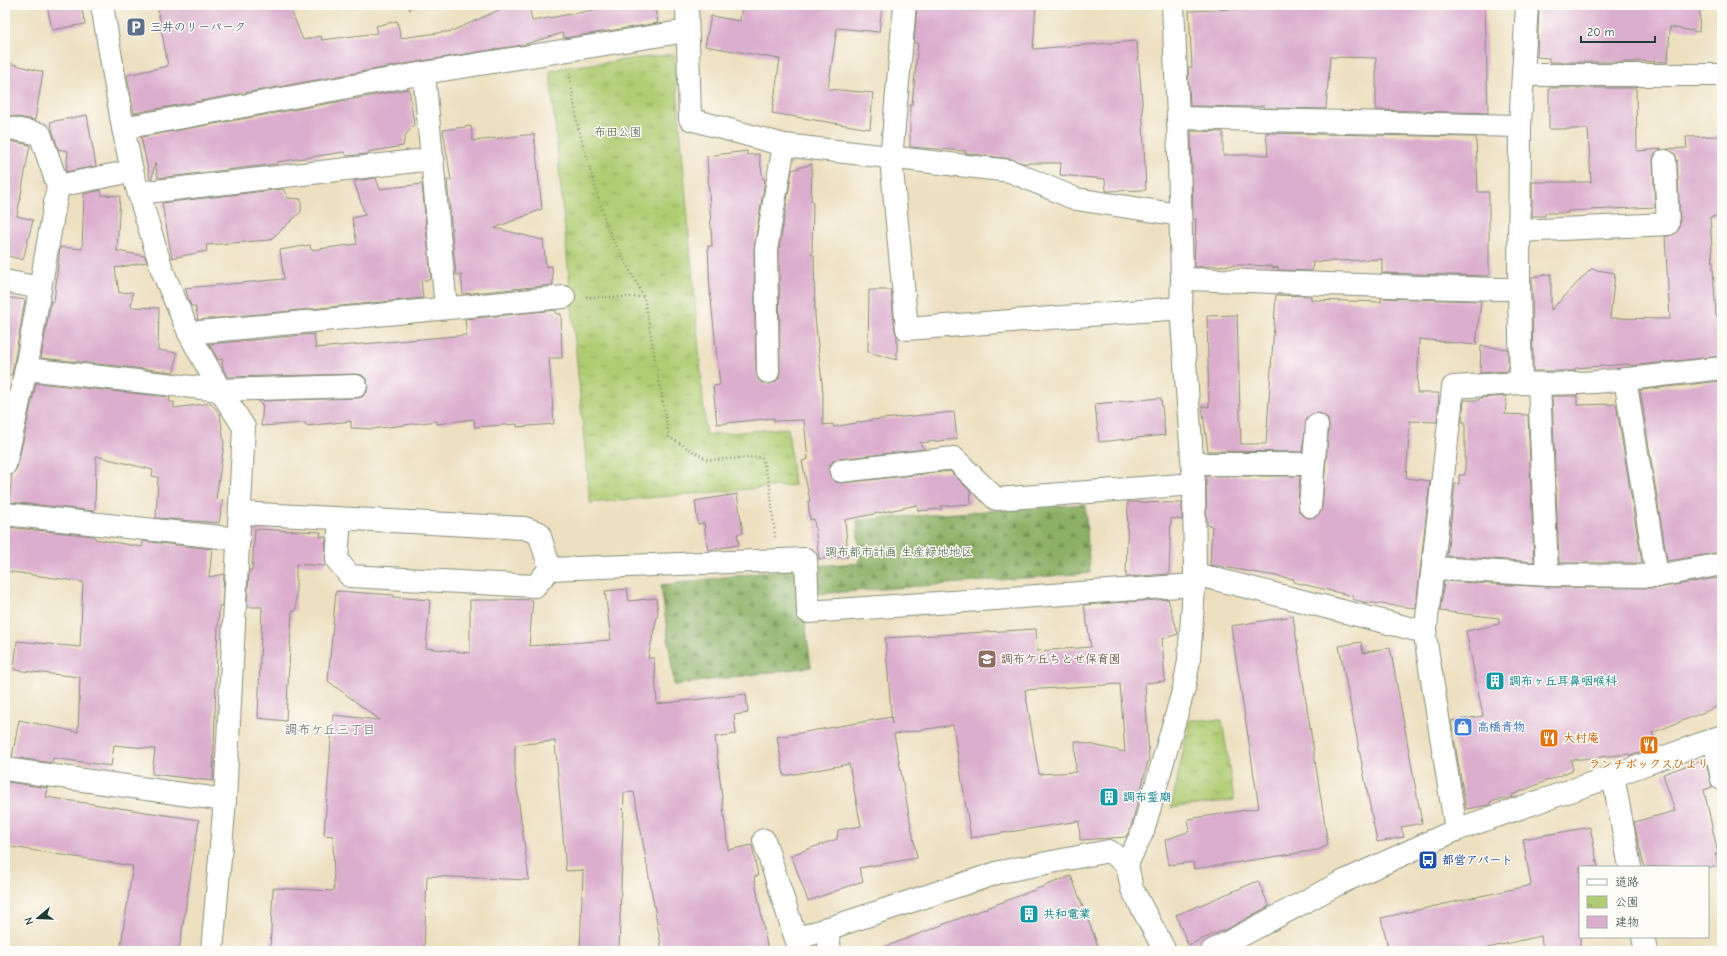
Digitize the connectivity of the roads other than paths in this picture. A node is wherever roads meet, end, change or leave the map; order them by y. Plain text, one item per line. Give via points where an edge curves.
1 (102, 5) edge
2 (687, 5) edge
3 (905, 5) edge
4 (1173, 5) edge
5 (1528, 5) edge
6 (687, 31) junction
7 (424, 73) junction
8 (1523, 75) junction
9 (1717, 75) dead end
10 (1178, 118) junction
11 (1520, 126) junction
12 (5, 127) edge
13 (123, 128) junction
14 (784, 145) junction
15 (433, 159) junction
16 (891, 159) junction
17 (1665, 161) dead end
18 (132, 171) junction
19 (58, 186) junction
20 (139, 194) junction
21 (1180, 216) junction
22 (1519, 231) junction
23 (1182, 279) junction
24 (5, 281) edge
25 (40, 288) junction
26 (1519, 289) junction
27 (564, 296) road end
28 (446, 308) junction
29 (1181, 308) junction
30 (190, 333) junction
31 (1722, 368) edge
32 (26, 369) junction
33 (768, 372) dead end
34 (1625, 379) junction
35 (1530, 383) junction
36 (356, 386) dead end
37 (220, 390) junction
38 (13, 394) edge
39 (1317, 425) dead end
40 (1193, 461) junction
41 (1313, 464) junction
42 (5, 465) edge
43 (841, 472) dead end
44 (1194, 484) junction
45 (1310, 506) dead end
46 (240, 513) junction
47 (5, 514) edge
48 (340, 519) junction
49 (239, 539) junction
50 (1722, 564) edge
51 (1434, 568) junction
52 (550, 569) junction
53 (1547, 575) junction
54 (1657, 576) junction
55 (1195, 580) junction
56 (1425, 636) junction
57 (1718, 738) edge
58 (5, 769) edge
59 (1613, 776) junction
60 (1722, 779) edge
61 (225, 800) junction
62 (1456, 830) junction
63 (764, 840) dead end
64 (1127, 864) junction
65 (1630, 866) edge
66 (827, 928) junction
67 (1644, 938) edge
68 (212, 951) edge
69 (830, 951) edge
70 (1165, 951) edge
71 (1212, 951) edge
72 (1646, 951) edge

1 - 13 street
2 - 6 street
3 - 16 street
4 - 10 street
5 - 8 street
6 - 7 street
6 - 14 street via 690,119
7 - 13 street
7 - 15 street
8 - 9 street
8 - 11 street
10 - 11 street
10 - 21 street
11 - 22 street
12 - 19 street via 40,134
13 - 18 street
14 - 16 street
14 - 33 street via 766,249
15 - 20 street
15 - 28 street
16 - 21 street via 1010,171 1076,199
16 - 29 street via 907,329
17 - 22 street via 1668,224
18 - 19 street
18 - 20 street
19 - 25 street
20 - 30 street via 162,270
21 - 23 street
22 - 26 street
23 - 26 street via 1420,289
23 - 29 street
24 - 25 street
25 - 32 street
26 - 35 street
27 - 28 street
28 - 30 street
29 - 40 street
30 - 37 street
31 - 34 street
32 - 37 street
32 - 38 street
34 - 35 street
34 - 54 street
35 - 51 street via 1453,387
35 - 53 street
36 - 37 street
37 - 46 street via 244,427
38 - 42 street
39 - 41 street
40 - 41 street via 1207,464
40 - 44 street
41 - 45 street
43 - 44 street via 954,458 996,500
44 - 55 street
46 - 48 street
46 - 49 street
47 - 49 street
48 - 52 street via 524,528 539,533
48 - 52 street via 337,560 350,576 535,586
49 - 61 street
50 - 54 street
51 - 53 street
51 - 56 street
52 - 55 street via 806,559 808,612
53 - 54 street
55 - 56 street via 1409,628
55 - 64 street via 1189,660 1184,688 1143,830
56 - 62 street
57 - 59 street
57 - 60 street
58 - 61 street
59 - 62 street
59 - 65 street
61 - 68 street
62 - 71 street via 1338,884
63 - 66 street via 796,938
64 - 66 street via 1109,851 1000,872
64 - 70 street via 1132,890
66 - 69 street
67 - 72 street

